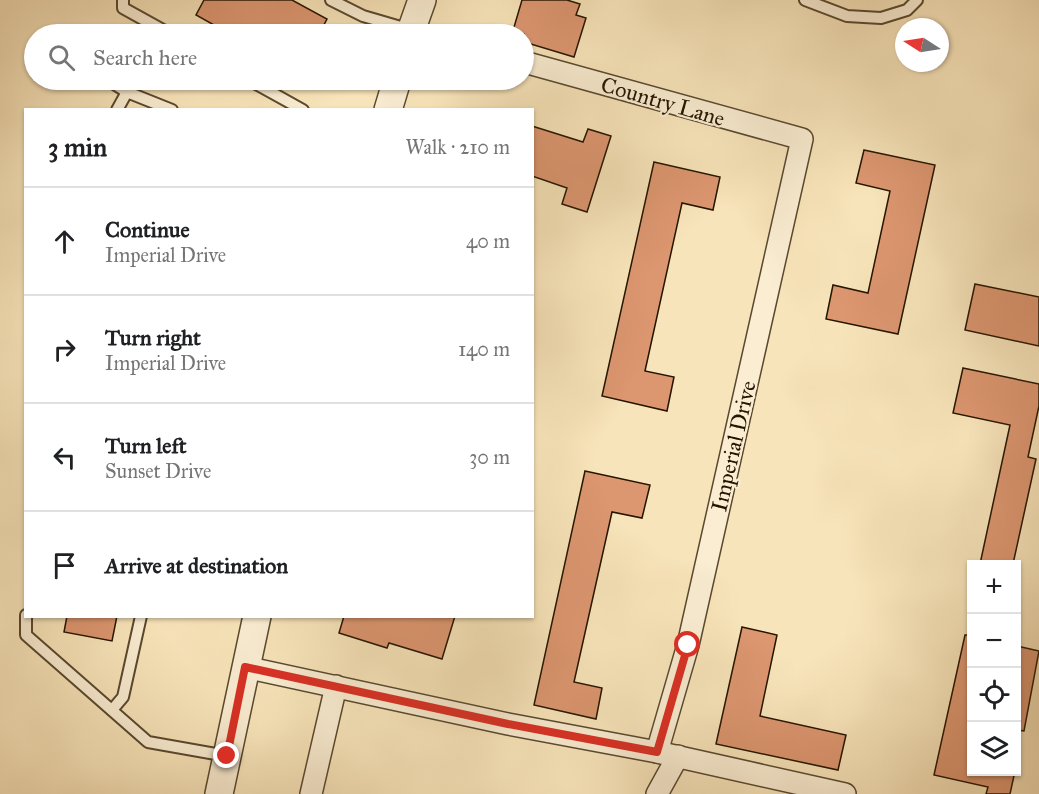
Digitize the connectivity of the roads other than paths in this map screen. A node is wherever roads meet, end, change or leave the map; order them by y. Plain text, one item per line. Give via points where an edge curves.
1 (123, 0) edge
2 (331, 0) edge
3 (422, 0) edge
4 (805, 0) edge
5 (917, 0) edge
6 (152, 24) edge
7 (388, 24) edge
8 (418, 24) edge
9 (534, 65) edge
10 (124, 90) edge
11 (267, 90) edge
12 (394, 90) edge
13 (127, 92) junction
14 (144, 104) edge
15 (118, 108) edge
16 (163, 108) edge
17 (299, 108) edge
18 (389, 108) edge
19 (802, 139) joint
20 (26, 618) edge
21 (141, 618) edge
22 (257, 618) edge
23 (245, 667) junction
24 (336, 686) junction
25 (112, 710) junction
26 (668, 754) junction
27 (227, 756) junction
28 (219, 794) edge
29 (311, 794) edge
30 (657, 794) edge
31 (845, 794) edge

1 - 6 lane via 123,8
2 - 7 lane
3 - 8 street
4 - 5 lane via 847,16 881,18 907,10
9 - 19 street, Country Lane
10 - 13 lane
11 - 17 lane
12 - 18 street
13 - 14 lane
13 - 15 lane
14 - 16 lane
19 - 26 street, Imperial Drive via 688,645
20 - 25 lane via 26,635
21 - 25 lane via 123,698
22 - 23 street
23 - 24 street
23 - 27 street
24 - 26 street
24 - 29 street
25 - 27 lane via 148,742
26 - 30 street, Imperial Drive
26 - 31 street
27 - 28 street

